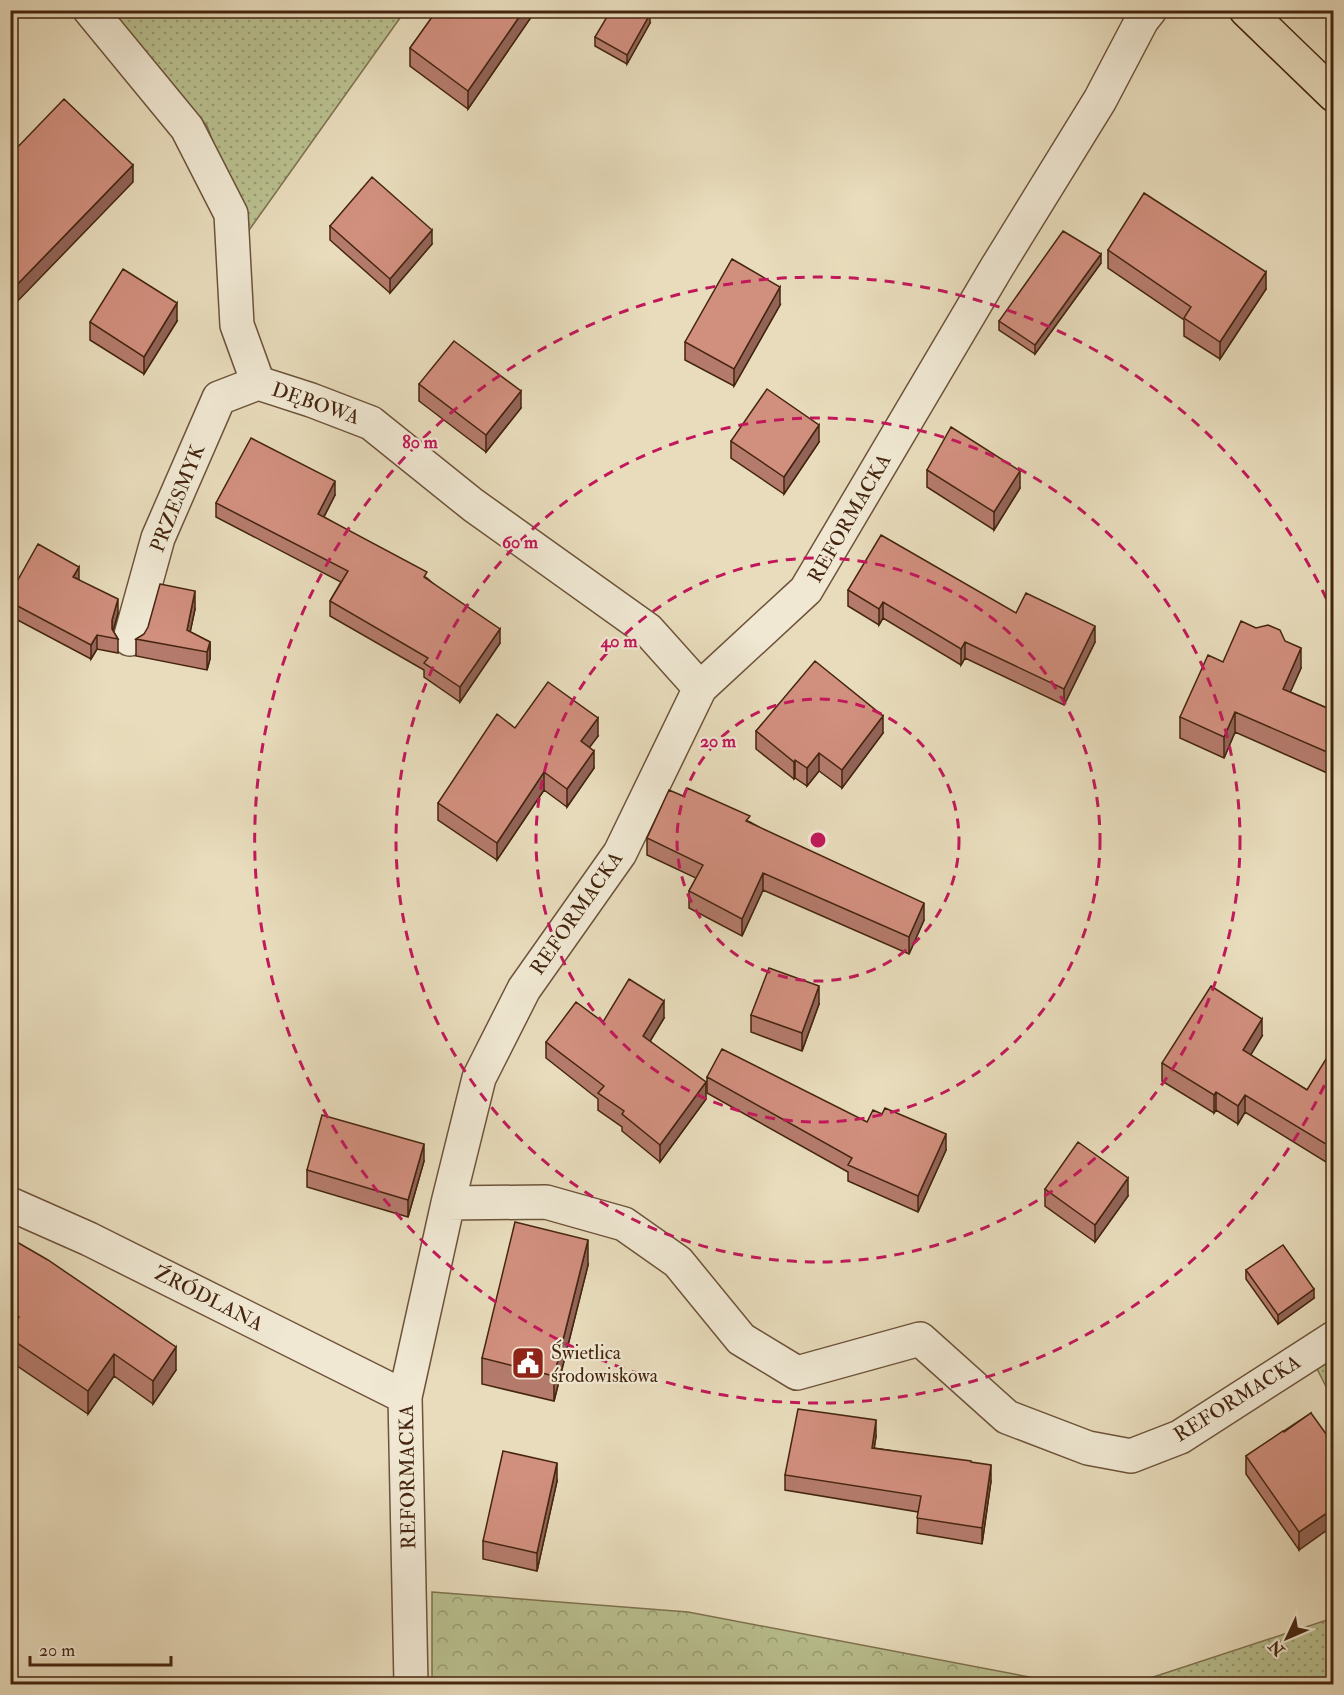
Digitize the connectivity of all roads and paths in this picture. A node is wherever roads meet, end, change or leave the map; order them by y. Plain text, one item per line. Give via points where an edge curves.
1 (90, 10) edge
2 (1150, 10) edge
3 (1246, 10) edge
4 (1334, 96) edge
5 (258, 383) junction
6 (130, 639) dead end
7 (700, 688) junction
8 (448, 1203) junction
9 (10, 1204) edge
10 (1334, 1338) edge
11 (405, 1397) junction
12 (411, 1684) edge

1 - 5 street, DĘBOWA via 187,128 231,214 237,325
2 - 7 street, REFORMACKA via 806,590
3 - 4 main road
5 - 6 street, PRZESMYK via 219,398 158,538
5 - 7 street, DĘBOWA via 371,423 473,505 648,630
7 - 8 street, REFORMACKA via 620,853 524,989 479,1078
8 - 10 street, REFORMACKA via 546,1202 624,1224 678,1263 741,1339 797,1373 920,1339 1007,1417 1089,1448 1131,1456 1180,1437
8 - 11 street, REFORMACKA
9 - 11 street, ŹRÓDLANA via 89,1239
11 - 12 street, REFORMACKA

